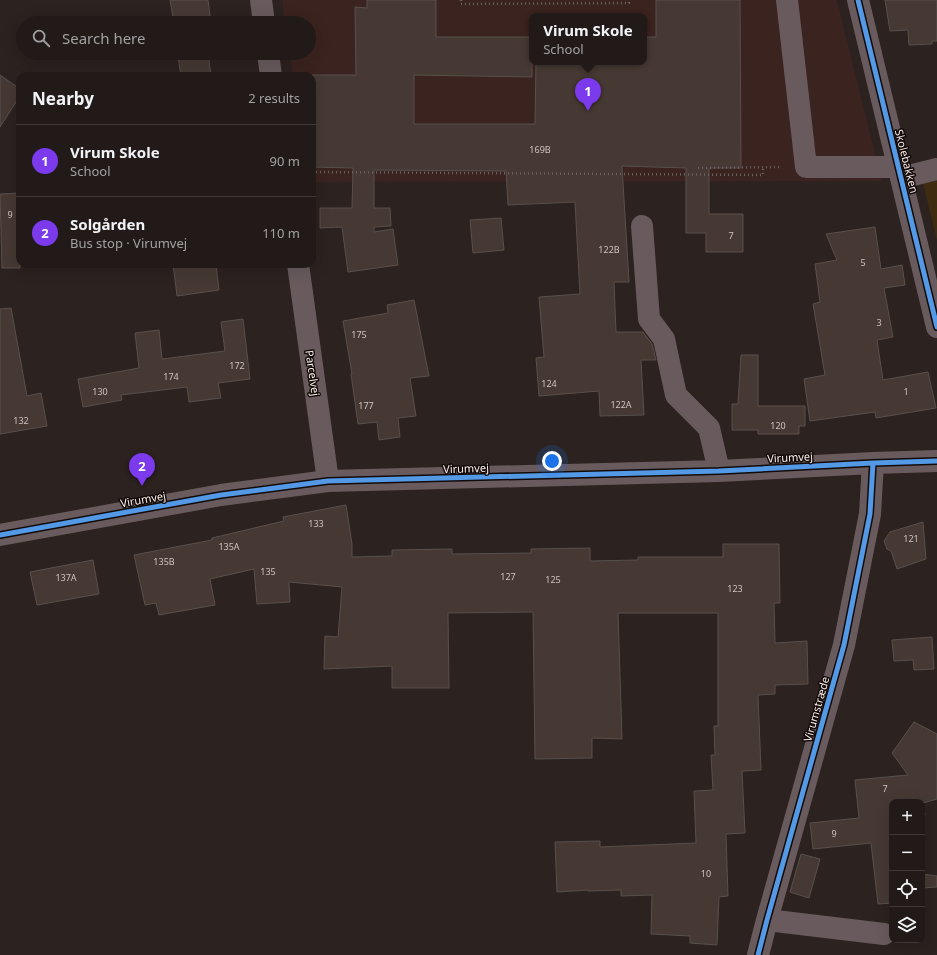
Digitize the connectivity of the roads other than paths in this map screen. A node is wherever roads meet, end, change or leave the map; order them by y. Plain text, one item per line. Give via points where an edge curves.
1 (261, 0) edge
2 (787, 0) edge
3 (858, 0) edge
4 (263, 16) edge
5 (269, 60) edge
6 (270, 72) edge
7 (937, 170) edge
8 (900, 172) junction
9 (642, 226) dead end
10 (299, 268) edge
11 (937, 327) edge
12 (937, 462) edge
13 (872, 464) junction
14 (719, 471) junction
15 (328, 481) junction
16 (0, 535) edge
17 (767, 920) junction
18 (884, 934) dead end
19 (758, 955) edge

1 - 4 street
2 - 8 street via 806,167
3 - 8 street, Skolebakken
5 - 6 street
7 - 8 street
8 - 11 street, Skolebakken
9 - 14 street via 649,319 664,339 676,395 709,428
10 - 15 street, Parcelvej
12 - 13 street, Virumvej
13 - 14 street, Virumvej
13 - 17 street, Virumstræde via 870,514 844,645
14 - 15 street, Virumvej
15 - 16 street, Virumvej via 220,495
17 - 18 street
17 - 19 street, Virumstræde

